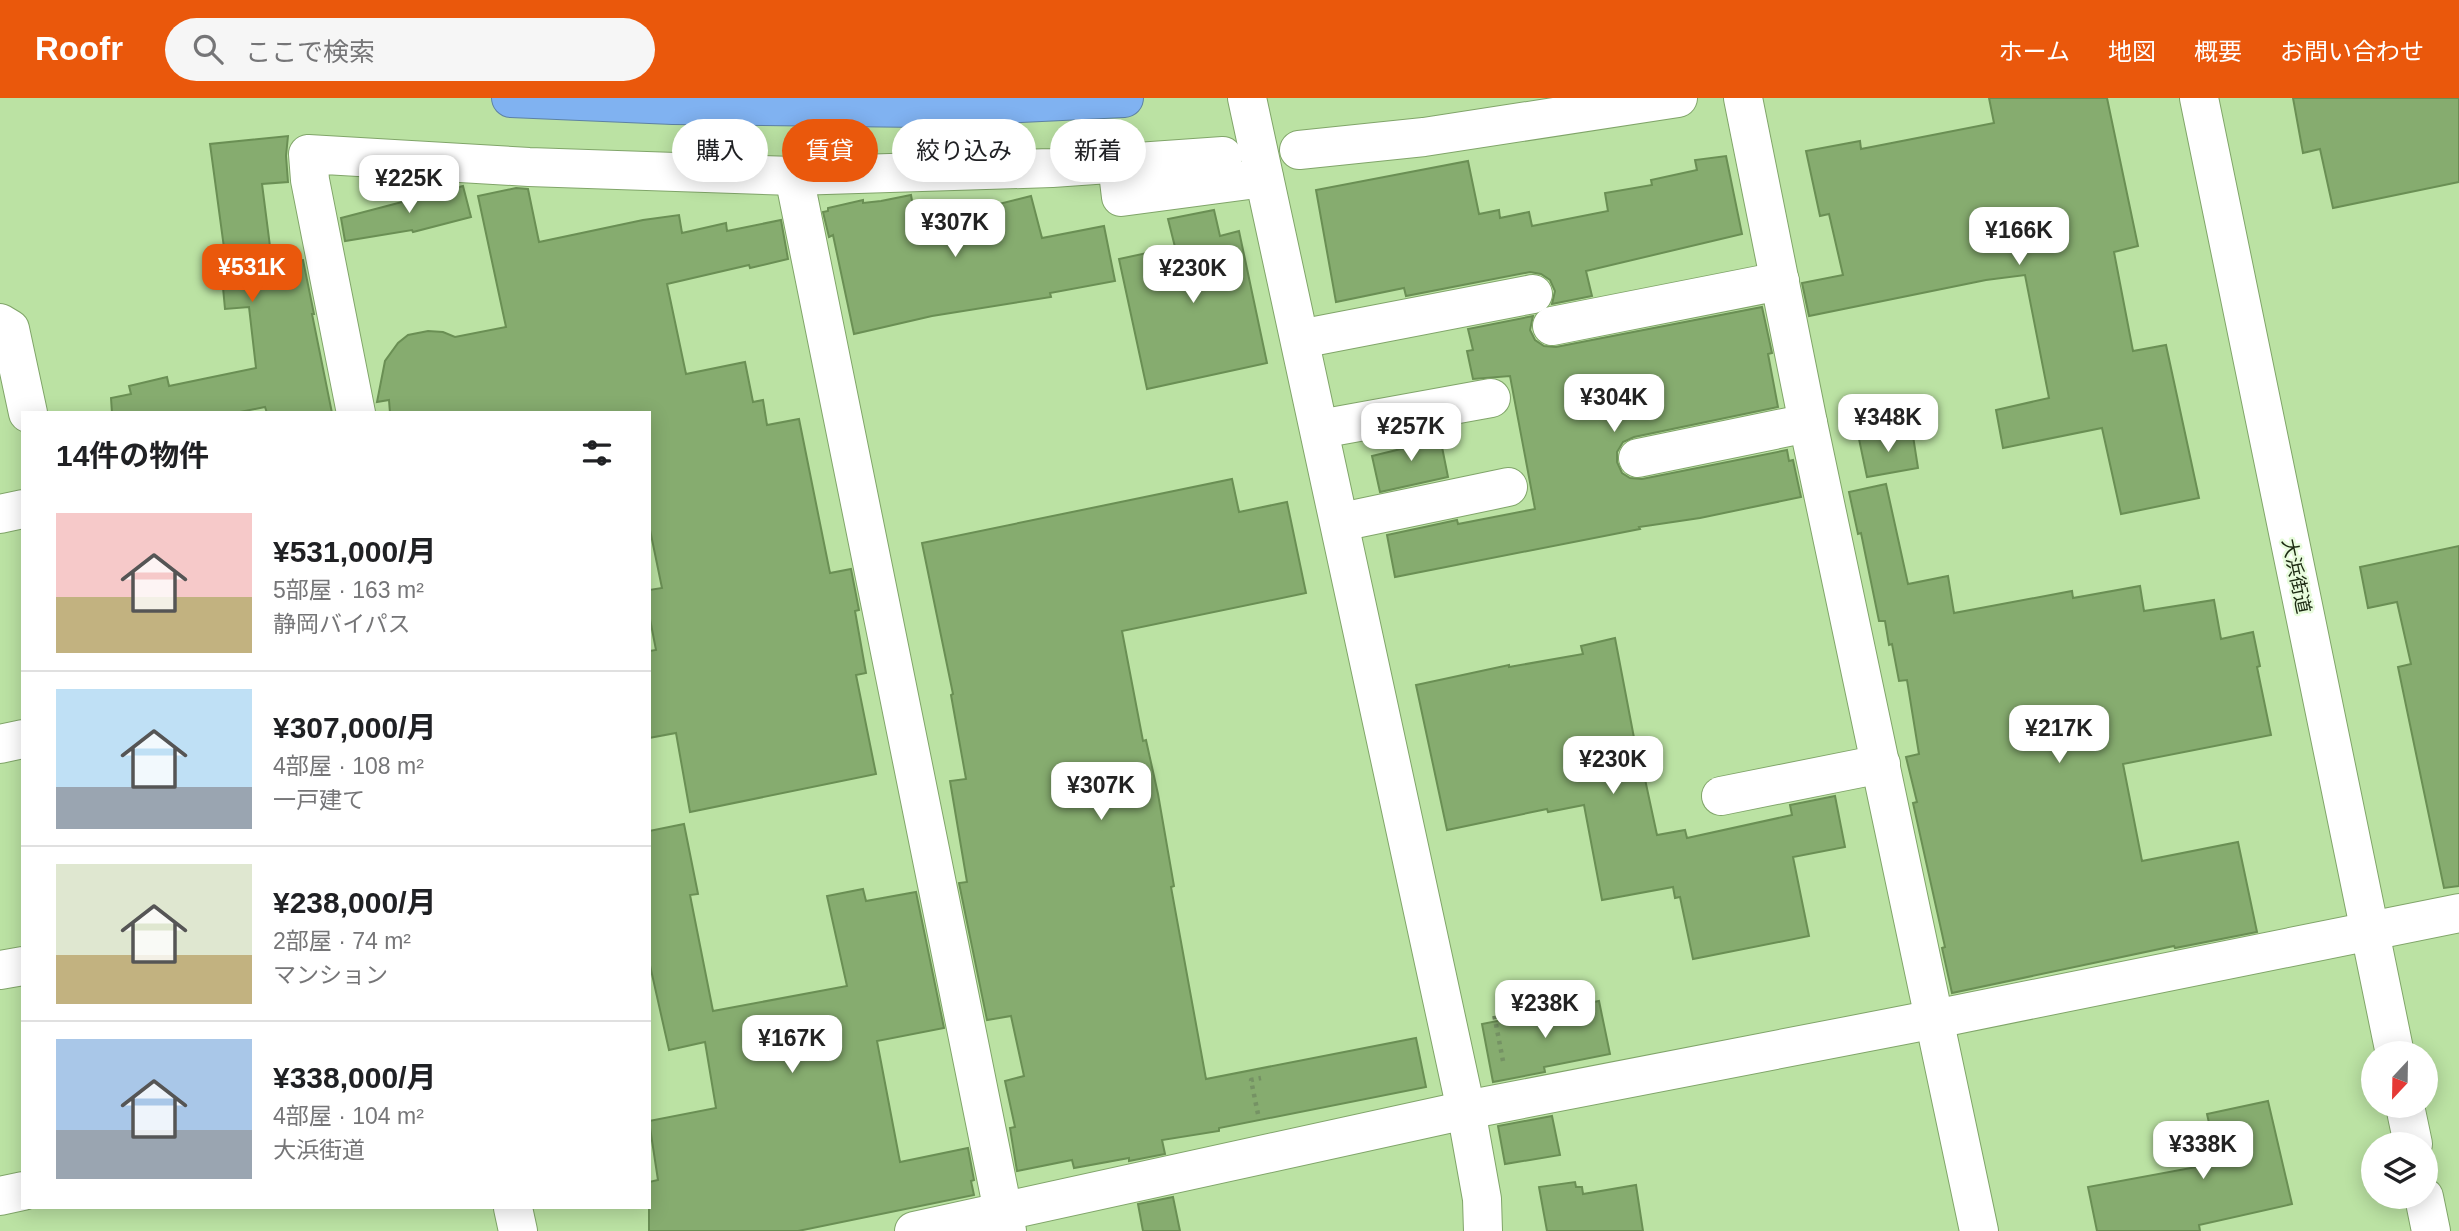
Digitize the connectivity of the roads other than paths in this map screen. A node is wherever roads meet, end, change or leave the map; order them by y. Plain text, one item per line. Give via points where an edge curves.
1 (511, 98) edge
2 (1124, 98) edge
3 (1247, 98) edge
4 (1678, 98) edge
5 (1742, 98) edge
6 (2199, 98) edge
7 (1299, 150) dead end
8 (1223, 156) dead end
9 (1146, 162) edge
10 (1050, 168) edge
11 (878, 173) edge
12 (782, 176) edge
13 (1264, 178) junction
14 (795, 182) edge
15 (1119, 182) edge
16 (1780, 281) junction
17 (1533, 294) dead end
18 (0, 323) edge
19 (1552, 326) dead end
20 (1300, 340) junction
21 (1491, 398) dead end
22 (28, 411) edge
23 (356, 411) edge
24 (1808, 423) junction
25 (1320, 429) junction
26 (1639, 458) dead end
27 (1508, 487) dead end
28 (21, 509) edge
29 (0, 514) edge
30 (1340, 522) junction
31 (21, 739) edge
32 (0, 744) edge
33 (1881, 764) junction
34 (1721, 796) dead end
35 (2459, 913) edge
36 (2370, 932) junction
37 (21, 966) edge
38 (0, 970) edge
39 (1935, 1019) junction
40 (2392, 1041) edge
41 (1466, 1110) junction
42 (21, 1191) edge
43 (0, 1196) edge
44 (513, 1209) edge
45 (2426, 1209) edge
46 (1006, 1222) edge
47 (518, 1231) edge
48 (914, 1231) edge
49 (1483, 1231) edge
50 (1979, 1231) edge
51 (2431, 1231) edge

1 - 2 highway via 922,108
3 - 13 street
4 - 7 street via 1424,137
5 - 16 street
6 - 36 street, 大浜街道
8 - 9 street
10 - 11 street
12 - 23 street via 308,154
13 - 15 street via 1121,197
13 - 20 street
14 - 46 street
16 - 19 street
16 - 24 street
17 - 20 street
18 - 22 street via 10,329
20 - 25 street
21 - 25 street
24 - 26 street
24 - 33 street
25 - 30 street
27 - 30 street
28 - 29 street
30 - 41 street
31 - 32 street
33 - 34 street
33 - 39 street
35 - 36 street
36 - 39 street
36 - 40 street, 大浜街道
37 - 38 street
39 - 41 street
39 - 50 street
41 - 46 street
41 - 49 street
42 - 43 street
44 - 47 street
45 - 51 street
46 - 48 street

